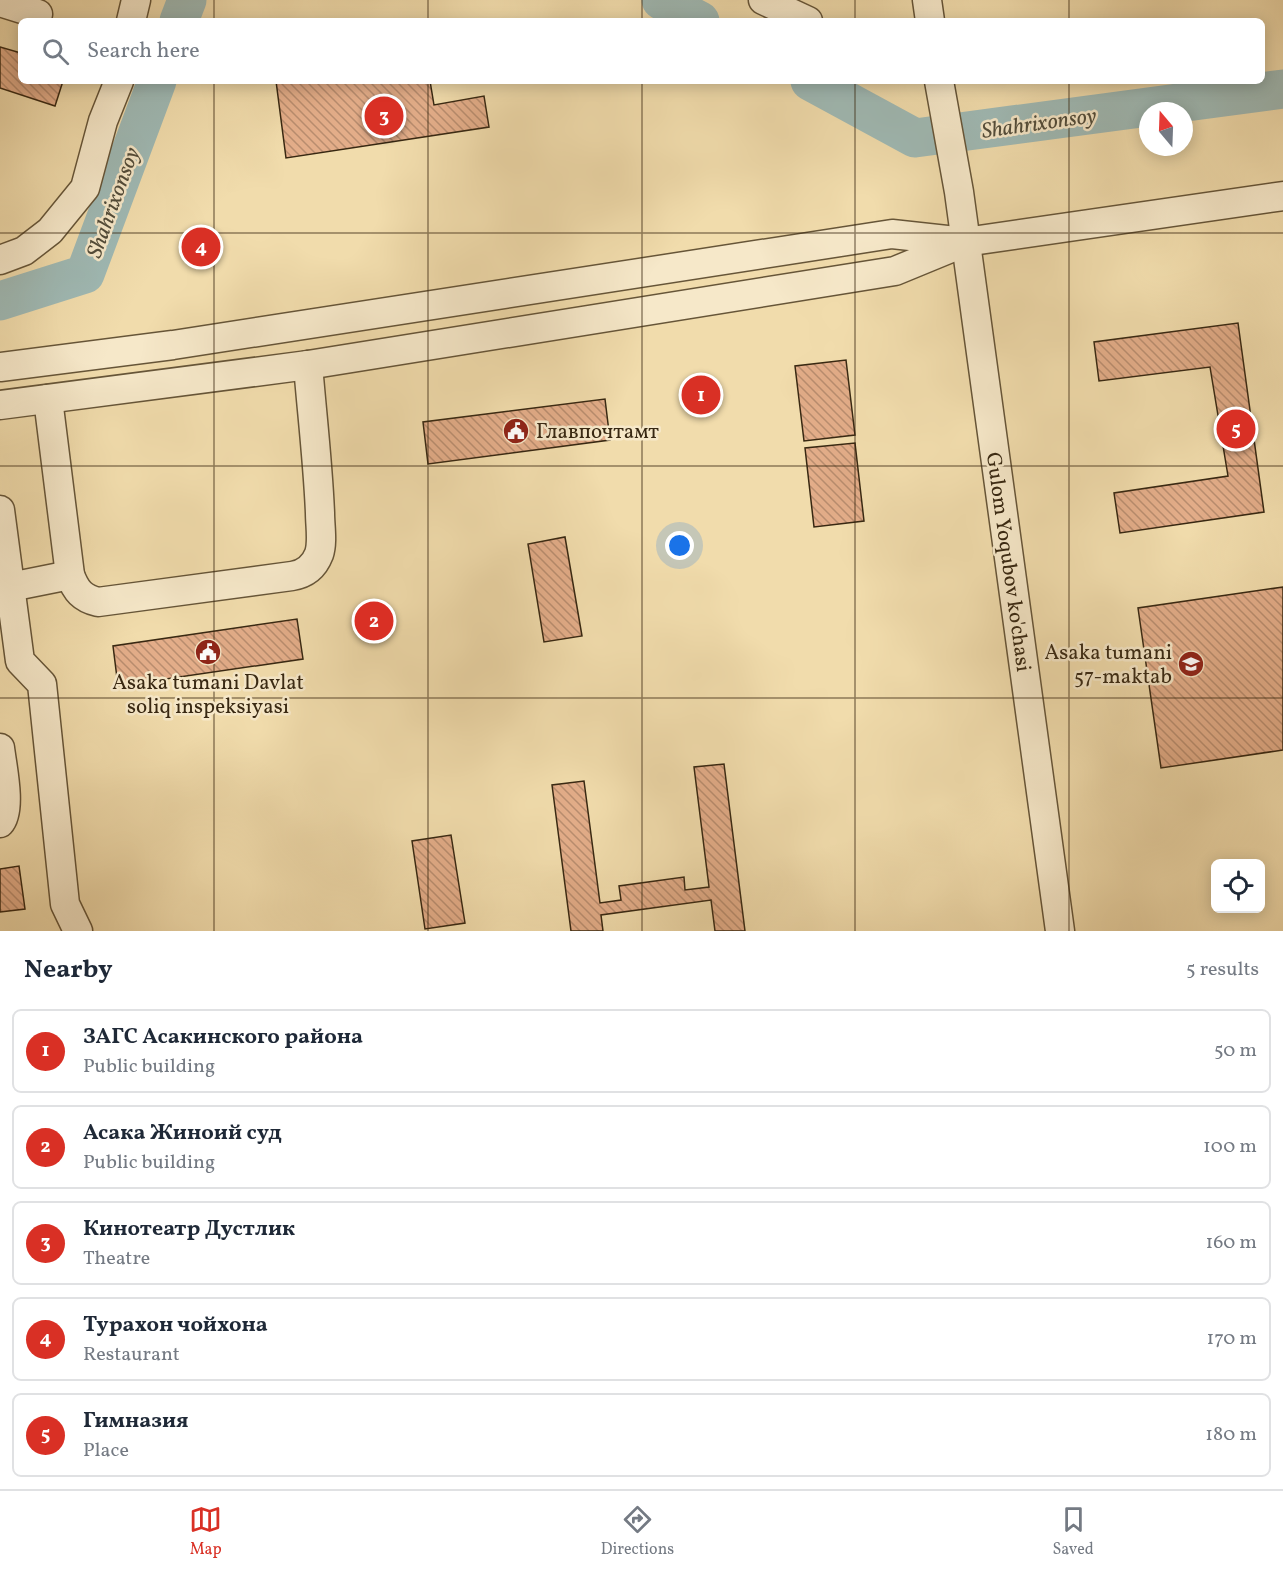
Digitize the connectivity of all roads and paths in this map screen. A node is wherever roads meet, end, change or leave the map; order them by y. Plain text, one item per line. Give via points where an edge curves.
1 (136, 0) edge
2 (763, 0) edge
3 (927, 0) edge
4 (0, 2) edge
5 (38, 14) dead end
6 (133, 18) edge
7 (802, 18) edge
8 (930, 18) edge
9 (118, 84) edge
10 (938, 84) edge
11 (1283, 196) edge
12 (965, 242) junction
13 (0, 260) edge
14 (173, 345) junction
15 (308, 365) junction
16 (0, 366) edge
17 (177, 382) junction
18 (48, 399) junction
19 (0, 405) edge
20 (0, 510) edge
21 (70, 575) junction
22 (5, 588) edge
23 (0, 748) edge
24 (0, 823) edge
25 (78, 931) edge
26 (1060, 931) edge

1 - 6 street
2 - 7 street
3 - 8 street
4 - 5 street
9 - 13 street via 84,188 50,231 24,250
10 - 12 street, Gulom Yoqubov ko'chasi
11 - 12 street
12 - 14 street via 892,234
12 - 15 street via 895,272
12 - 26 street, Gulom Yoqubov ko'chasi
14 - 16 street
14 - 17 street
15 - 17 street
15 - 21 street via 321,546 311,568 300,575 98,602 76,591
17 - 18 street
18 - 19 street
18 - 21 street
20 - 22 street
21 - 22 street
22 - 25 street via 20,661 42,684 65,904
23 - 24 street via 6,796 4,819

